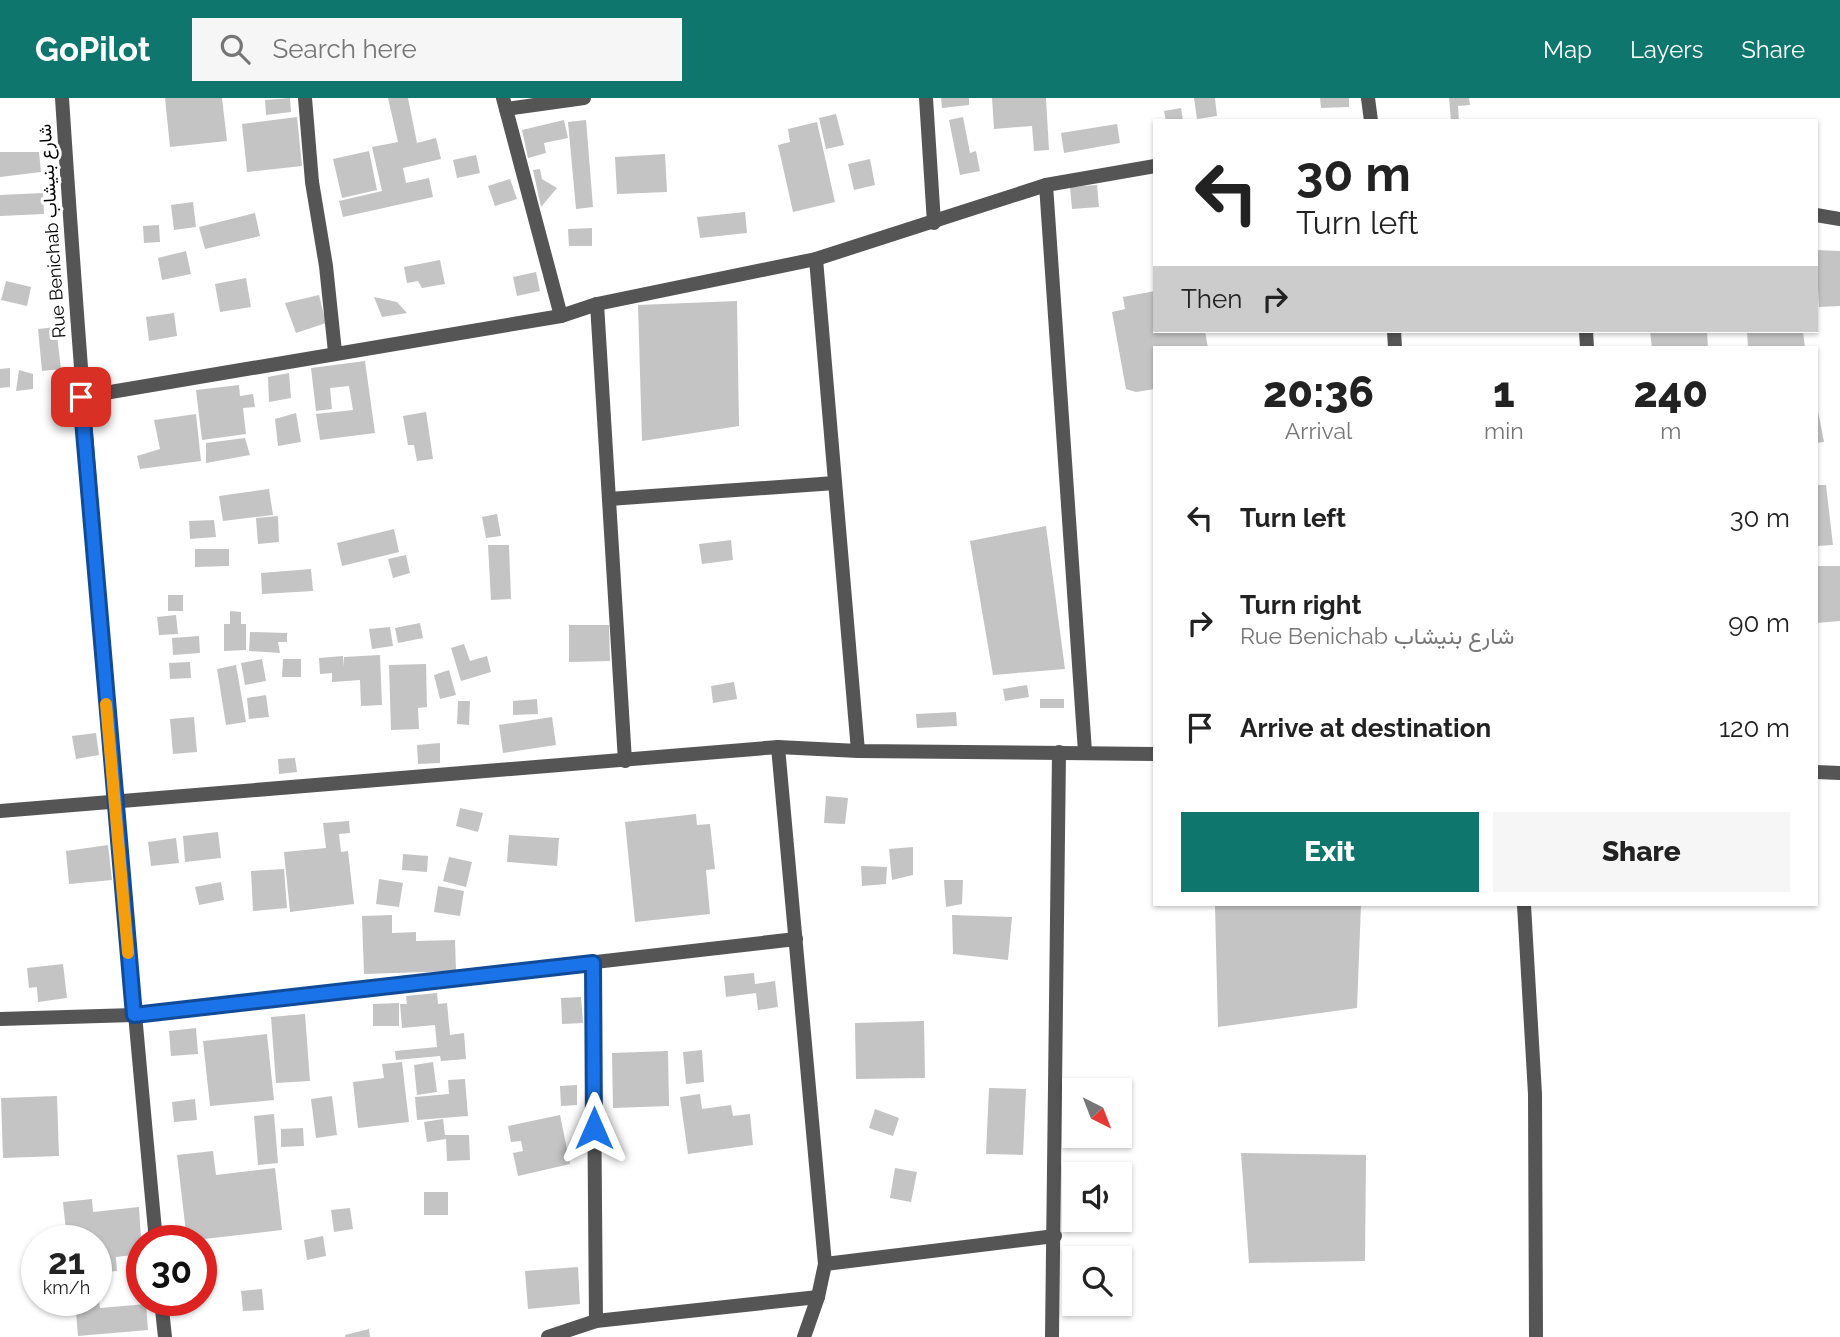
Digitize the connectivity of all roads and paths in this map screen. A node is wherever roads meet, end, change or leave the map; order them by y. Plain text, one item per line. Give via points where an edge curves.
1 (62, 98) edge
2 (305, 98) edge
3 (584, 98) edge
4 (926, 98) edge
5 (1368, 98) edge
6 (505, 104) edge
7 (1371, 119) edge
8 (1153, 166) edge
9 (1046, 185) junction
10 (1818, 215) edge
11 (1840, 219) edge
12 (934, 223) junction
13 (816, 259) junction
14 (597, 304) junction
15 (561, 316) junction
16 (335, 352) junction
17 (81, 397) junction
18 (835, 483) junction
19 (609, 499) junction
20 (778, 747) junction
21 (858, 751) junction
22 (1059, 752) junction
23 (1085, 752) junction
24 (1153, 754) edge
25 (625, 761) junction
26 (1818, 772) edge
27 (1840, 773) edge
28 (114, 802) junction
29 (0, 811) edge
30 (1524, 906) edge
31 (796, 939) junction
32 (593, 963) junction
33 (134, 1015) junction
34 (0, 1019) edge
35 (154, 1225) edge
36 (1055, 1236) junction
37 (825, 1264) junction
38 (818, 1297) junction
39 (163, 1316) edge
40 (596, 1321) junction
41 (165, 1337) edge
42 (548, 1337) edge
43 (803, 1337) edge
44 (1052, 1337) edge
45 (1536, 1337) edge

1 - 17 street, Rue Benichab شارع بنيشاب
2 - 16 street
3 - 6 street
4 - 12 street
5 - 7 street
6 - 15 street
8 - 9 street
9 - 12 street
9 - 23 street
10 - 11 street
12 - 13 street
13 - 14 street
13 - 18 street
14 - 15 street
14 - 19 street
15 - 16 street
16 - 17 street
17 - 28 street, Rue Benichab شارع بنيشاب
18 - 19 street
18 - 21 street
19 - 25 street
20 - 21 street
20 - 25 street
20 - 31 street
21 - 22 street
22 - 23 street
22 - 36 street
23 - 24 street
25 - 28 street
26 - 27 street
28 - 29 street
28 - 33 street, Rue Benichab شارع بنيشاب
30 - 45 street via 1535,1094
31 - 32 street
31 - 37 street
32 - 33 street
32 - 40 street
33 - 34 street
33 - 35 street, Rue Benichab شارع بنيشاب
36 - 37 street
36 - 44 street
37 - 38 street
38 - 40 street
38 - 43 street
39 - 41 street
40 - 42 street

